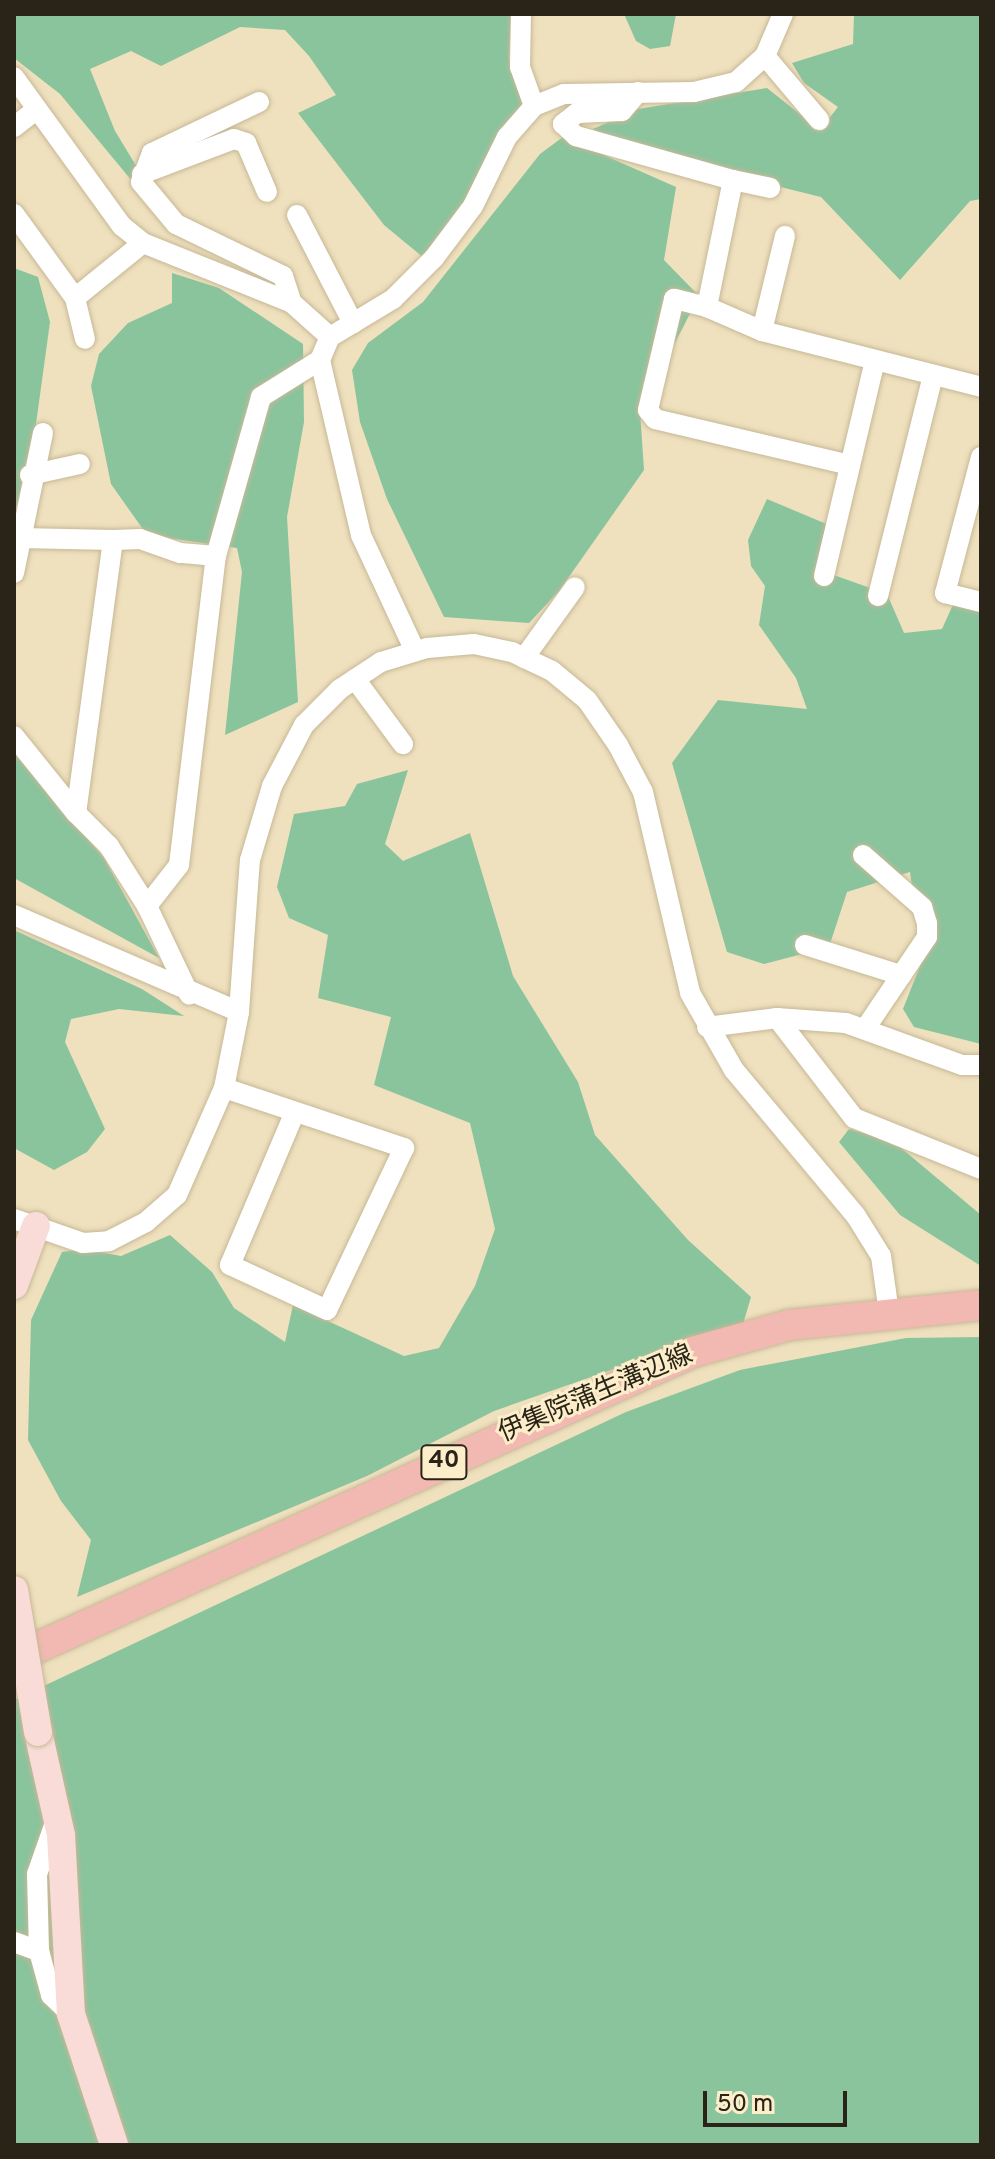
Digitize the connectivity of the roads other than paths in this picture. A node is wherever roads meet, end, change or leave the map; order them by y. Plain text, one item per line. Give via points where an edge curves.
1 (521, 14) edge
2 (783, 14) edge
3 (765, 56) junction
4 (14, 77) edge
5 (638, 92) junction
6 (259, 102) dead end
7 (534, 106) junction
8 (37, 109) junction
9 (819, 120) dead end
10 (14, 127) edge
11 (142, 174) junction
12 (733, 180) junction
13 (770, 188) dead end
14 (267, 192) dead end
15 (14, 214) edge
16 (297, 215) dead end
17 (785, 236) dead end
18 (143, 243) junction
19 (75, 298) junction
20 (292, 303) junction
21 (707, 307) junction
22 (353, 323) junction
23 (762, 331) junction
24 (330, 337) junction
25 (85, 339) dead end
26 (320, 360) junction
27 (875, 360) junction
28 (933, 375) junction
29 (981, 387) edge
30 (43, 433) dead end
31 (981, 457) edge
32 (80, 464) dead end
33 (850, 465) junction
34 (30, 475) junction
35 (20, 538) junction
36 (113, 540) junction
37 (216, 556) junction
38 (14, 573) edge
39 (824, 576) dead end
40 (575, 587) dead end
41 (878, 596) dead end
42 (981, 602) edge
43 (415, 651) junction
44 (524, 658) junction
45 (355, 679) junction
46 (14, 736) edge
47 (403, 744) dead end
48 (76, 813) junction
49 (863, 855) dead end
50 (147, 906) junction
51 (14, 915) edge
52 (805, 945) dead end
53 (901, 975) junction
54 (189, 994) junction
55 (239, 1012) junction
56 (777, 1018) junction
57 (707, 1027) junction
58 (865, 1029) junction
59 (981, 1065) edge
60 (224, 1088) junction
61 (295, 1112) junction
62 (981, 1169) edge
63 (25, 1222) edge
64 (14, 1285) edge
65 (981, 1305) edge
66 (889, 1313) junction
67 (14, 1590) edge
68 (14, 1658) edge
69 (57, 1817) junction
70 (14, 1942) edge
71 (39, 1951) junction
72 (71, 2014) junction
73 (114, 2145) edge

1 - 7 street via 520,67
2 - 3 street
3 - 5 street via 736,82 694,92
3 - 9 street
4 - 8 street
5 - 7 street via 564,94
5 - 12 street via 622,111 568,117 566,132
6 - 11 street via 152,153
7 - 22 street via 507,137 442,250 393,299
8 - 10 street
8 - 18 street via 122,226
11 - 14 street via 234,139 246,143
11 - 20 street via 141,182 176,224 208,244 267,265 283,276
12 - 13 street
12 - 21 street
15 - 19 street
16 - 22 street
17 - 23 street
18 - 19 street
18 - 20 street
19 - 25 street
20 - 24 street
21 - 23 street
21 - 33 street via 674,299 648,410 655,419
22 - 24 street
23 - 27 street
24 - 26 street
26 - 37 street via 261,397
26 - 43 street via 361,535
27 - 28 street
27 - 33 street
28 - 29 street
28 - 41 street
30 - 34 street
31 - 42 street via 945,593
32 - 34 street
33 - 39 street
34 - 35 street
35 - 36 street
35 - 38 street
36 - 37 street via 140,539 180,553
36 - 48 street
37 - 50 street via 179,865
40 - 44 street
43 - 44 street via 474,644
43 - 45 street
44 - 57 street via 587,700 643,792 690,993
45 - 47 street
45 - 55 street via 304,725 272,786 250,860
46 - 48 street
48 - 50 street via 109,846
49 - 53 street via 922,907 927,937
50 - 54 street
51 - 54 street
52 - 53 street
53 - 58 street
54 - 55 street
55 - 60 street
56 - 57 street
56 - 58 street
56 - 62 street via 854,1118
57 - 66 street via 734,1070 865,1229 881,1256
58 - 59 street via 962,1065
60 - 61 street
60 - 63 street via 177,1195 146,1222 109,1241 83,1243
61 - 61 street via 404,1148 327,1310 230,1265
63 - 64 street
65 - 66 main road, 伊集院蒲生溝辺線 / 40
66 - 68 main road, 伊集院蒲生溝辺線 / 40 via 789,1325 693,1352
67 - 69 street, bridge
69 - 71 street via 37,1874
69 - 72 street
70 - 71 street
71 - 72 street via 51,1995
72 - 73 street

